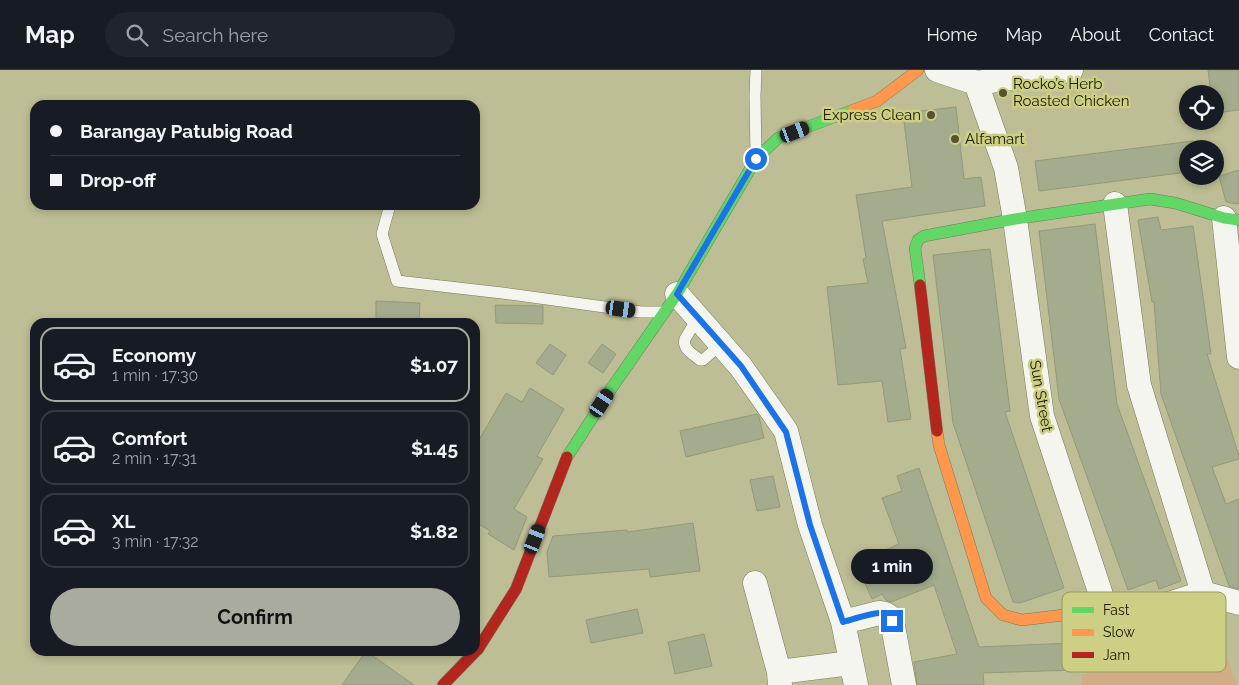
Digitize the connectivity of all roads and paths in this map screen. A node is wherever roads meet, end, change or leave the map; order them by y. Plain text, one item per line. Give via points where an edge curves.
1 (756, 70) edge
2 (918, 70) edge
3 (937, 70) edge
4 (1071, 70) edge
5 (976, 84) junction
6 (756, 159) junction
7 (1115, 204) junction
8 (389, 210) edge
9 (1015, 218) junction
10 (1232, 219) edge
11 (671, 303) junction
12 (1238, 350) edge
13 (755, 583) dead end
14 (1100, 592) edge
15 (1203, 592) edge
16 (1226, 599) edge
17 (1239, 603) edge
18 (1062, 615) edge
19 (843, 622) junction
20 (480, 646) edge
21 (471, 656) edge
22 (853, 674) edge
23 (779, 679) edge
24 (442, 685) edge
25 (904, 685) edge

1 - 6 lane
2 - 6 street via 877,101 778,138
3 - 5 street
4 - 5 street
5 - 9 street, Sun Street via 1006,168
6 - 11 street
7 - 9 street
7 - 10 street via 1150,199
7 - 15 street via 1140,385
8 - 11 lane via 382,234 397,281 641,312
9 - 14 street, Sun Street via 1042,416
9 - 18 street via 924,236 915,243 915,248 939,444 986,598 1003,615 1022,620
10 - 12 street
11 - 19 street via 698,317 741,366 786,432 810,525
11 - 20 street via 567,457 516,589
13 - 23 street
16 - 17 street
19 - 22 street
19 - 25 street via 879,613 889,616
21 - 24 street
22 - 23 street

